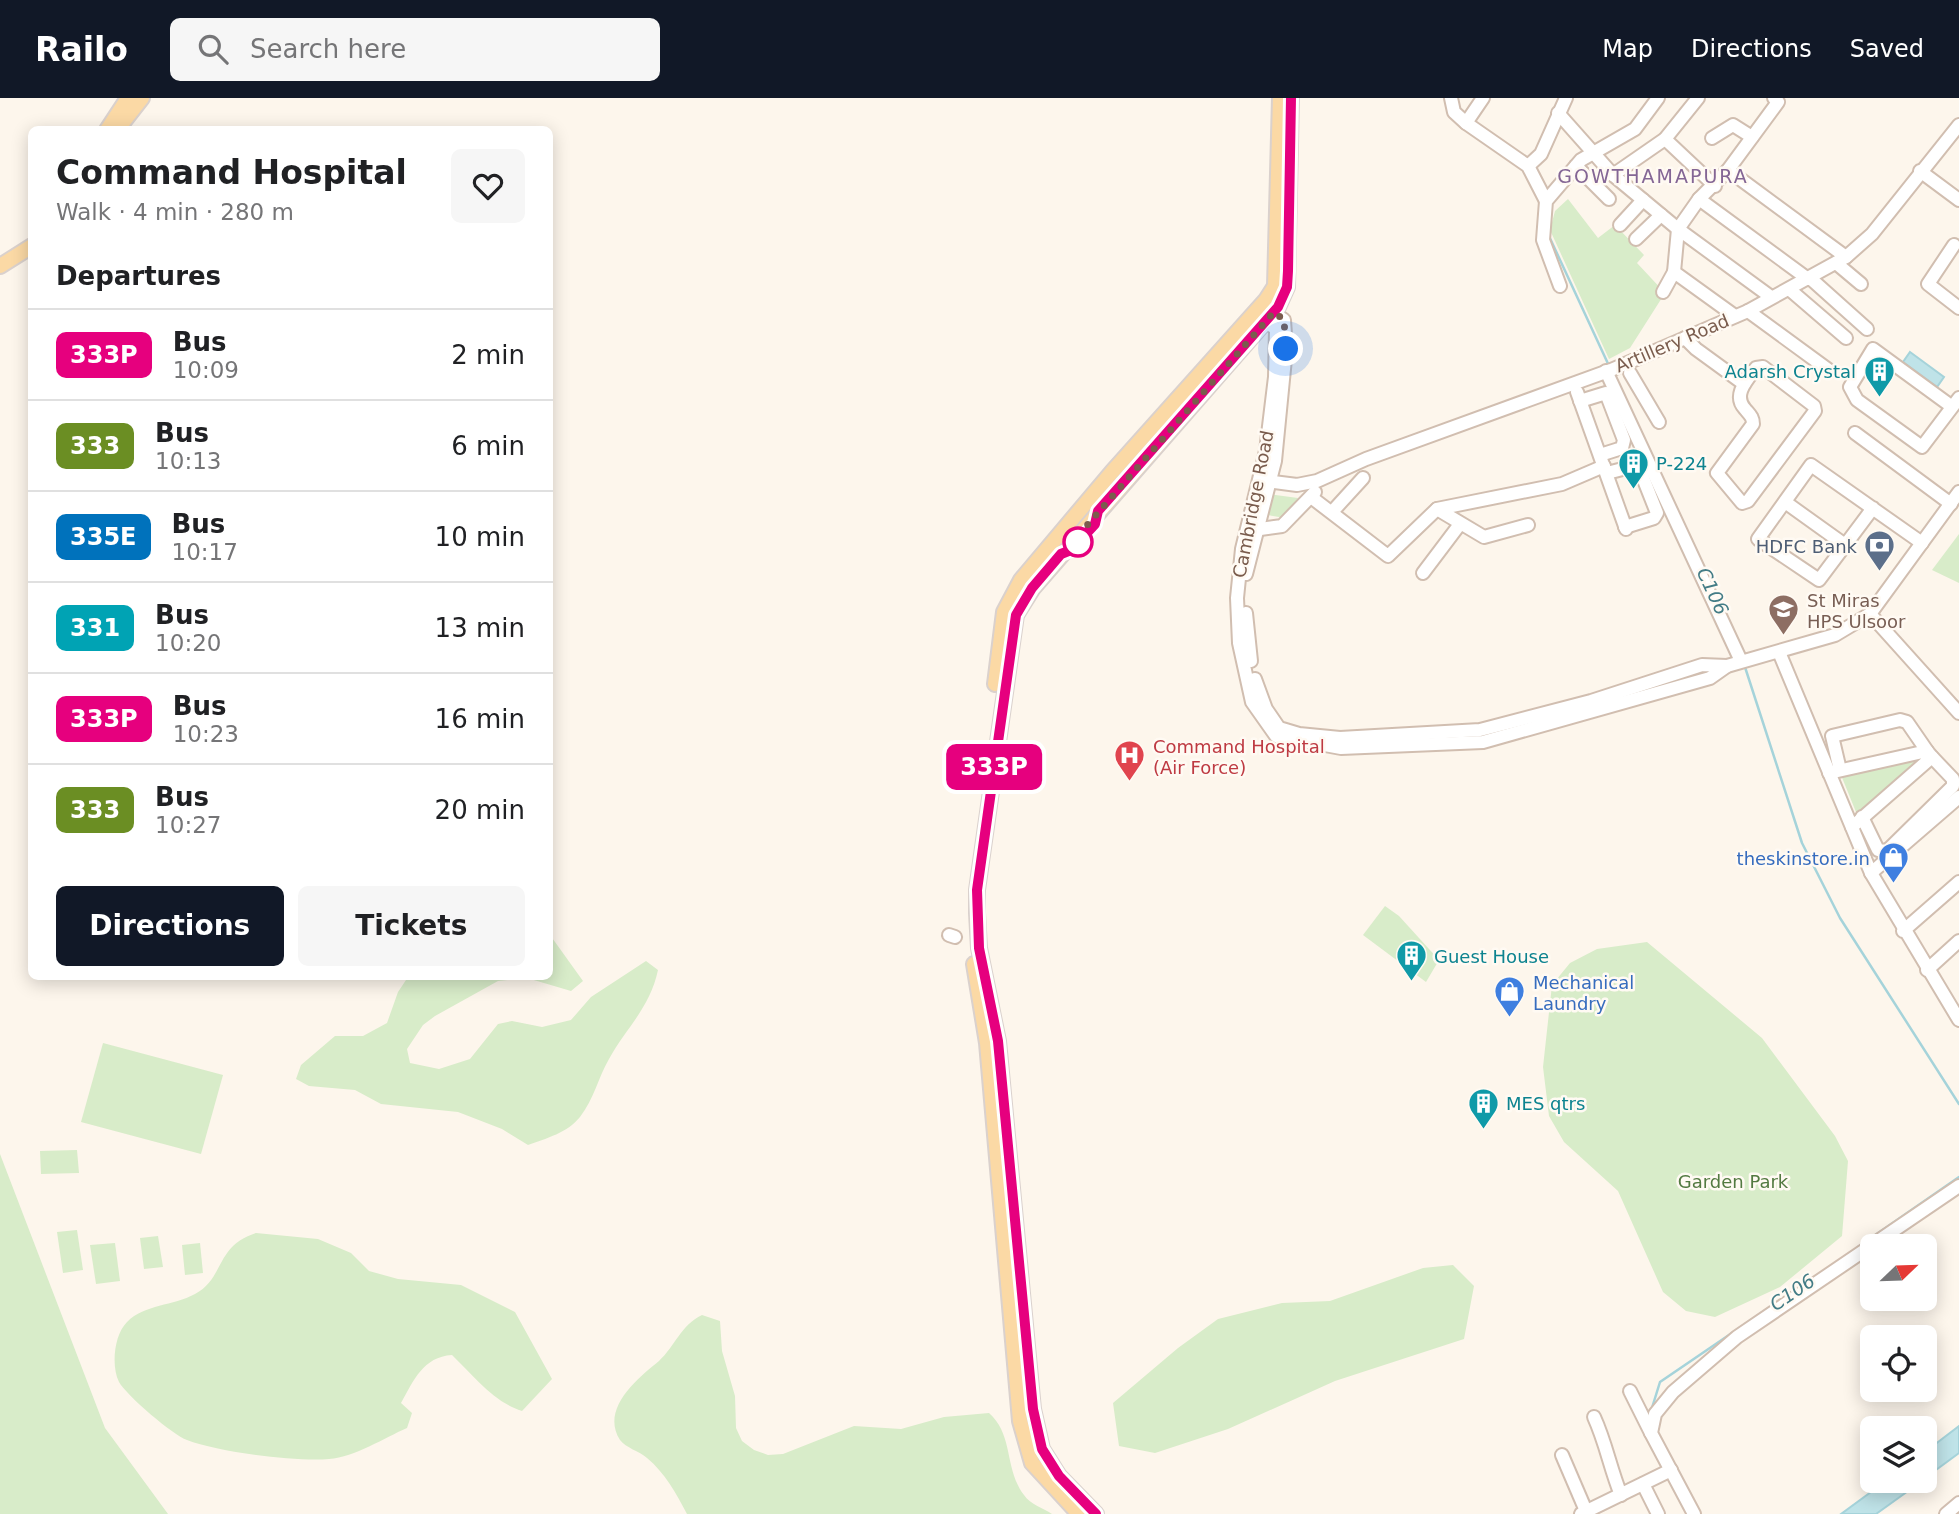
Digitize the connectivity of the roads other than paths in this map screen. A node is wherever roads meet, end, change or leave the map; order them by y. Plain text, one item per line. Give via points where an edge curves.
1 (128, 98) edge
2 (142, 98) edge
3 (1280, 98) edge
4 (1291, 98) edge
5 (1451, 98) edge
6 (1483, 98) edge
7 (1566, 98) edge
8 (1658, 98) edge
9 (1698, 98) edge
10 (1774, 98) edge
11 (1558, 113) junction
12 (1466, 123) junction
13 (1959, 125) edge
14 (110, 126) edge
15 (120, 126) edge
16 (1752, 137) junction
17 (1713, 138) dead end
18 (1665, 139) junction
19 (1595, 154) junction
20 (1530, 164) junction
21 (1576, 166) junction
22 (1728, 170) junction
23 (1920, 171) junction
24 (1613, 175) junction
25 (1715, 186) junction
26 (1609, 199) dead end
27 (1699, 199) junction
28 (1643, 200) junction
29 (1959, 200) edge
30 (1546, 201) junction
31 (1661, 215) junction
32 (1620, 225) dead end
33 (1678, 229) junction
34 (1636, 239) dead end
35 (1954, 245) dead end
36 (28, 248) edge
37 (1841, 260) junction
38 (28, 261) edge
39 (0, 266) edge
40 (1674, 272) junction
41 (0, 275) edge
42 (1809, 279) junction
43 (1861, 284) dead end
44 (1560, 286) dead end
45 (1789, 289) junction
46 (1663, 292) dead end
47 (1771, 297) junction
48 (1957, 305) edge
49 (1748, 311) junction
50 (1264, 313) junction
51 (1735, 316) junction
52 (1867, 329) dead end
53 (1688, 336) junction
54 (1846, 338) dead end
55 (1606, 371) junction
56 (1830, 371) dead end
57 (1630, 373) dead end
58 (1744, 384) junction
59 (1955, 402) edge
60 (1659, 422) dead end
61 (1855, 433) dead end
62 (1604, 465) junction
63 (1329, 476) junction
64 (1363, 478) dead end
65 (1265, 481) junction
66 (1959, 492) edge
67 (1311, 497) junction
68 (1784, 502) junction
69 (1951, 504) junction
70 (1873, 508) junction
71 (1437, 509) junction
72 (1332, 513) junction
73 (1460, 524) junction
74 (1528, 525) dead end
75 (1253, 530) junction
76 (1922, 543) junction
77 (1845, 545) junction
78 (1423, 573) dead end
79 (1870, 614) junction
80 (1779, 652) junction
81 (1741, 661) junction
82 (1959, 713) edge
83 (1929, 754) junction
84 (1835, 772) junction
85 (1959, 797) edge
86 (1862, 817) junction
87 (1852, 827) junction
88 (1871, 873) junction
89 (1959, 882) edge
90 (972, 894) junction
91 (1903, 931) junction
92 (1959, 941) edge
93 (1927, 970) junction
94 (1955, 1004) edge
95 (1959, 1020) edge
96 (1959, 1186) edge
97 (1630, 1391) dead end
98 (1594, 1417) dead end
99 (1651, 1433) junction
100 (1562, 1455) dead end
101 (1671, 1470) junction
102 (1643, 1485) junction
103 (1621, 1495) junction
104 (1959, 1503) edge
105 (1609, 1508) edge
106 (1584, 1513) edge
107 (1079, 1514) edge
108 (1096, 1514) edge
109 (1658, 1514) edge
110 (1694, 1514) edge
111 (1946, 1514) edge

1 - 14 main road
2 - 15 main road
3 - 50 main road via 1278,274
4 - 50 main road via 1287,287
5 - 12 street via 1454,112
6 - 12 street
7 - 11 street
8 - 19 street via 1635,129
9 - 18 street
10 - 16 street via 1778,102
11 - 19 street
11 - 20 street via 1541,154
12 - 20 street
13 - 23 street, Artillery Road
16 - 17 street via 1733,125
16 - 22 street
18 - 24 street
18 - 25 street
19 - 21 street
19 - 24 street
20 - 30 street
21 - 26 street
21 - 30 street
22 - 25 street
22 - 37 street
23 - 29 street
23 - 37 street, Artillery Road via 1872,234
24 - 28 street
25 - 27 street
27 - 33 street
27 - 42 street
28 - 31 street
28 - 32 street
30 - 44 street via 1543,240
31 - 33 street
31 - 34 street
33 - 40 street
33 - 47 street
35 - 48 street via 1931,277 1929,288
36 - 39 main road
37 - 42 street, Artillery Road
37 - 43 street
38 - 41 main road
40 - 46 street
40 - 51 street
42 - 45 street, Artillery Road
42 - 52 street
45 - 47 street, Artillery Road
45 - 54 street
47 - 49 street, Artillery Road
49 - 51 street, Artillery Road
49 - 56 street
50 - 65 street, Cambridge Road via 1284,320 1286,349
50 - 90 main road via 1030,570 1004,612
51 - 53 street, Artillery Road
53 - 55 street, Artillery Road
53 - 58 street
55 - 63 street, Artillery Road via 1366,458
55 - 81 street
57 - 60 street
58 - 58 street via 1756,368 1763,367 1815,408 1745,503 1717,473 1754,421 1740,404
59 - 59 street via 1922,447 1857,400 1850,387 1873,349
61 - 69 street
62 - 62 street via 1579,396 1606,393 1625,440
62 - 62 street via 1626,528 1654,518 1657,513 1638,465
62 - 71 street via 1562,484
63 - 65 street, Artillery Road via 1297,485
63 - 67 street, Artillery Road
64 - 72 street
65 - 75 street, Cambridge Road
66 - 69 street
67 - 72 street
67 - 75 street, Artillery Road via 1282,526
68 - 70 street via 1811,465
68 - 77 street
68 - 77 street via 1758,539 1819,580
69 - 76 street
70 - 76 street
70 - 77 street
71 - 72 street via 1388,556
71 - 73 street
73 - 74 street via 1484,537
73 - 78 street
75 - 81 street, Cambridge Road via 1238,573 1239,643 1252,702 1283,740 1341,748 1483,742 1710,678
76 - 79 street
79 - 80 street, Cambridge Road via 1835,635
79 - 82 street
80 - 81 street, Cambridge Road
80 - 84 street
83 - 84 street
83 - 84 street via 1907,722 1900,720 1832,736
83 - 86 street
83 - 86 street via 1953,779 1953,786 1887,851 1878,850
84 - 87 street
85 - 88 street
86 - 87 street
87 - 88 street
88 - 91 street
89 - 91 street
90 - 107 main road via 969,931 987,1043 1020,1421 1032,1462
90 - 108 main road via 998,1041 1033,1409 1042,1449 1059,1476
91 - 93 street
92 - 93 street
93 - 94 street
94 - 95 street
96 - 99 street via 1737,1337 1673,1392 1655,1415
97 - 99 street
98 - 103 street
99 - 101 street
100 - 106 street
101 - 102 street
101 - 110 street
102 - 103 street
102 - 109 street
103 - 105 street
104 - 111 street
105 - 106 street

